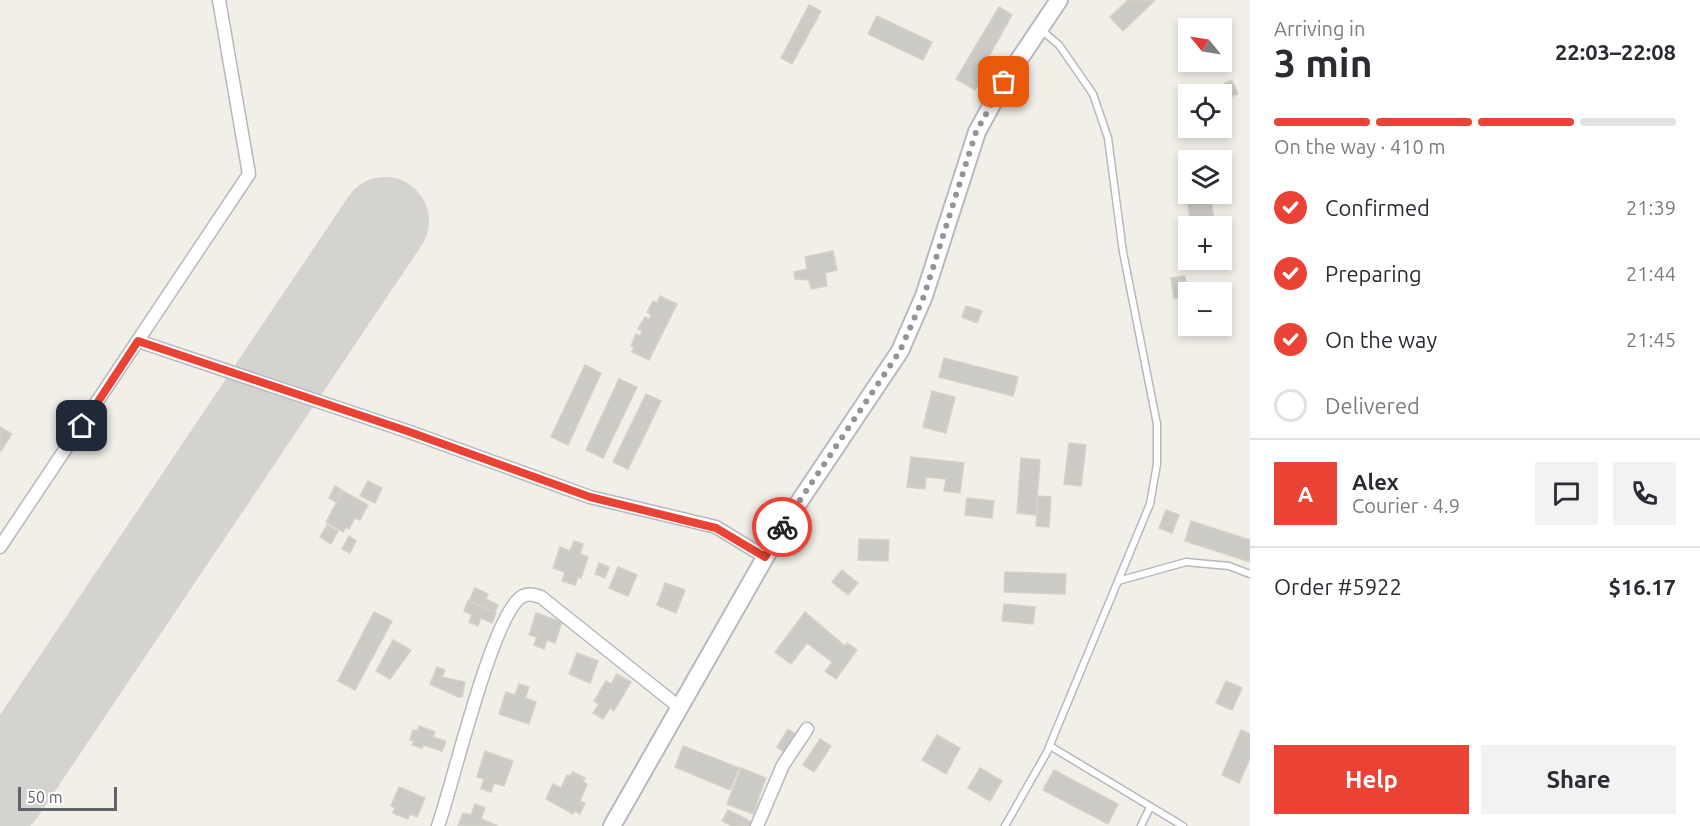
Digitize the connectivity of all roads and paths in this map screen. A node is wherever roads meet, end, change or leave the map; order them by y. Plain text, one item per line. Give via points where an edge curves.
1 (219, 0) edge
2 (1059, 0) edge
3 (1040, 28) junction
4 (138, 341) junction
5 (0, 548) edge
6 (765, 557) junction
7 (1250, 574) edge
8 (1118, 581) junction
9 (679, 707) junction
10 (807, 729) dead end
11 (1050, 746) junction
12 (1150, 807) junction
13 (438, 826) edge
14 (612, 826) edge
15 (757, 826) edge
16 (1005, 826) edge
17 (1141, 826) edge
18 (1183, 826) edge

1 - 4 street via 249,174
2 - 3 street
3 - 6 street via 976,132 924,296 900,351
3 - 8 lane via 1059,45 1093,94 1108,138 1123,252 1156,424 1157,464 1150,504
4 - 5 street
4 - 6 street via 590,497 716,528
6 - 9 street
7 - 8 lane via 1229,566 1186,562
8 - 11 lane
9 - 13 street via 541,597 522,596 514,603 482,677
9 - 14 street
10 - 15 street via 783,765
11 - 12 lane
11 - 16 lane
12 - 17 lane
12 - 18 lane

